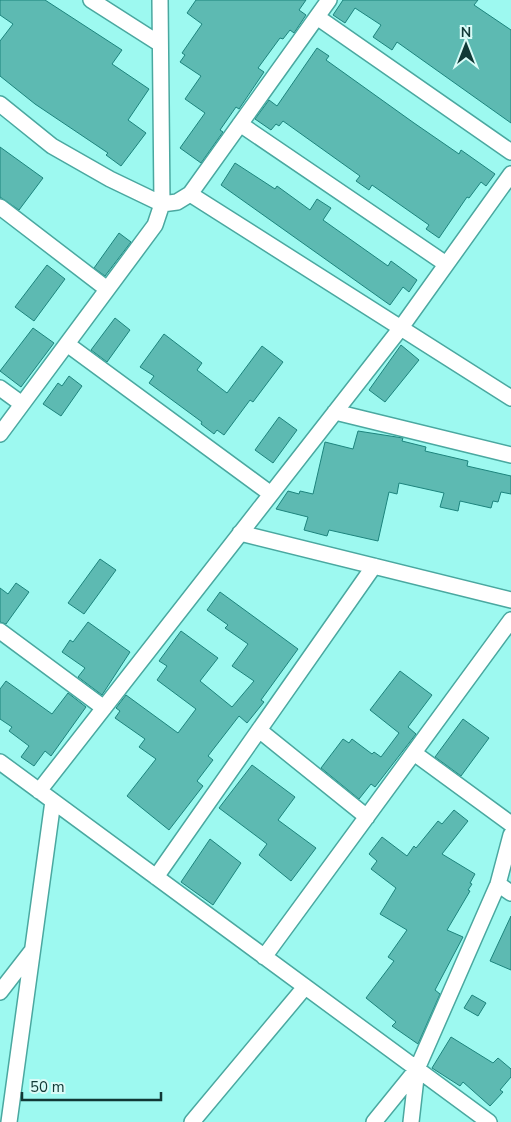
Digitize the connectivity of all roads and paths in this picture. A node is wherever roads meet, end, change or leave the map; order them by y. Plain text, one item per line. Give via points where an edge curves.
1 (91, 0) edge
2 (160, 0) edge
3 (173, 0) edge
4 (329, 0) edge
5 (317, 17) junction
6 (160, 18) junction
7 (160, 44) junction
8 (0, 104) edge
9 (240, 124) junction
10 (511, 152) edge
11 (509, 181) edge
12 (190, 194) junction
13 (162, 204) junction
14 (0, 207) edge
15 (446, 264) junction
16 (107, 289) junction
17 (400, 329) junction
18 (66, 344) junction
19 (0, 388) edge
20 (511, 398) edge
21 (22, 404) junction
22 (335, 412) junction
23 (0, 434) edge
24 (511, 455) edge
25 (271, 494) junction
26 (240, 533) junction
27 (374, 566) junction
28 (511, 600) edge
29 (511, 620) edge
30 (0, 631) edge
31 (104, 708) junction
32 (259, 730) junction
33 (414, 753) junction
34 (0, 762) edge
35 (40, 791) junction
36 (53, 801) junction
37 (367, 817) junction
38 (511, 824) edge
39 (511, 834) edge
40 (156, 876) junction
41 (504, 886) edge
42 (511, 893) edge
43 (32, 951) junction
44 (264, 957) junction
45 (305, 987) junction
46 (0, 992) edge
47 (417, 1069) junction
48 (8, 1122) edge
49 (192, 1122) edge
50 (374, 1122) edge
51 (411, 1122) edge
52 (489, 1122) edge

1 - 7 street
2 - 6 street
3 - 6 street
4 - 5 street
5 - 9 street
5 - 10 street
6 - 7 street
7 - 13 street
8 - 13 street via 52,146
9 - 12 street
9 - 15 street
11 - 15 street
12 - 13 street via 178,202
12 - 17 street
13 - 16 street via 155,225
14 - 16 street
15 - 17 street
16 - 18 street
17 - 20 street
17 - 22 street
18 - 21 street
18 - 25 street
19 - 21 street
21 - 23 street
22 - 24 street
22 - 25 street
25 - 26 street
26 - 27 street
26 - 31 street
27 - 28 street
27 - 32 street
29 - 33 street
30 - 31 street
31 - 35 street
32 - 37 street
32 - 40 street
33 - 37 street
33 - 38 street
34 - 35 street
35 - 36 street
36 - 40 street
36 - 43 street
37 - 44 street
39 - 41 street
40 - 44 street
41 - 42 street
41 - 47 street
43 - 46 street
43 - 48 street
44 - 45 street
45 - 47 street
45 - 49 street
47 - 50 street
47 - 51 street
47 - 52 street

